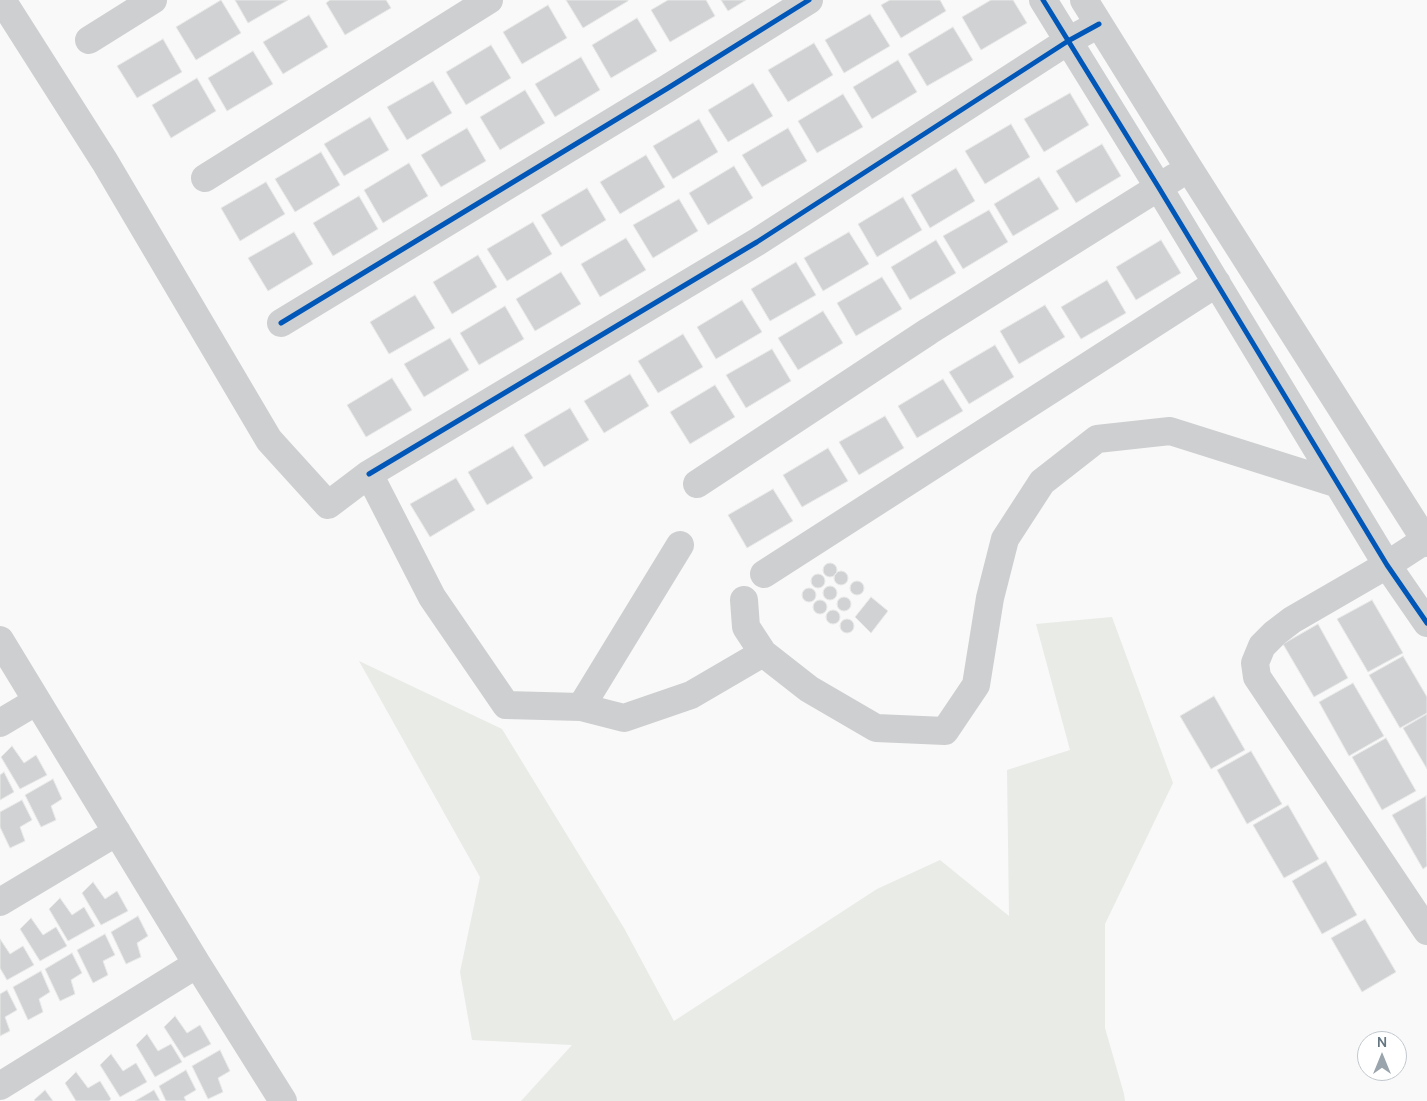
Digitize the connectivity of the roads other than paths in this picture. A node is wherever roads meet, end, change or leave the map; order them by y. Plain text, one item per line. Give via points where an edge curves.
1 (2, 0) edge
2 (153, 0) edge
3 (489, 0) edge
4 (809, 0) edge
5 (1043, 0) edge
6 (1084, 0) edge
7 (1099, 24) junction
8 (90, 40) dead end
9 (1068, 41) junction
10 (1188, 168) junction
11 (205, 178) dead end
12 (1159, 188) junction
13 (1217, 283) junction
14 (281, 322) dead end
15 (369, 474) junction
16 (697, 484) dead end
17 (1338, 484) junction
18 (1426, 541) edge
19 (680, 545) dead end
20 (1387, 565) junction
21 (764, 574) dead end
22 (744, 600) dead end
23 (1427, 623) edge
24 (0, 640) edge
25 (764, 653) junction
26 (37, 701) junction
27 (581, 707) junction
28 (0, 723) edge
29 (117, 832) junction
30 (0, 902) edge
31 (1427, 931) edge
32 (197, 964) junction
33 (0, 1086) edge
34 (282, 1101) edge

1 - 15 street via 104,162 269,440 328,505
2 - 8 street
3 - 11 street
4 - 14 street
5 - 9 street
6 - 7 street
7 - 9 street
7 - 10 street
9 - 12 street
9 - 15 street via 757,242
10 - 12 street
10 - 18 street
12 - 13 street
12 - 16 street via 929,331
13 - 17 street
13 - 21 street
15 - 27 street via 432,597 506,705
17 - 20 street
17 - 25 street via 1170,431 1096,438 1042,482 1005,540 990,598 976,685 945,731 876,728 809,689
18 - 20 street
19 - 27 street
20 - 23 street
20 - 31 street via 1275,632 1262,646 1255,663 1257,677
22 - 25 street via 746,627
24 - 26 street
25 - 27 street via 691,695 624,718
26 - 28 street
26 - 29 street
29 - 30 street
29 - 32 street
32 - 33 street
32 - 34 street

